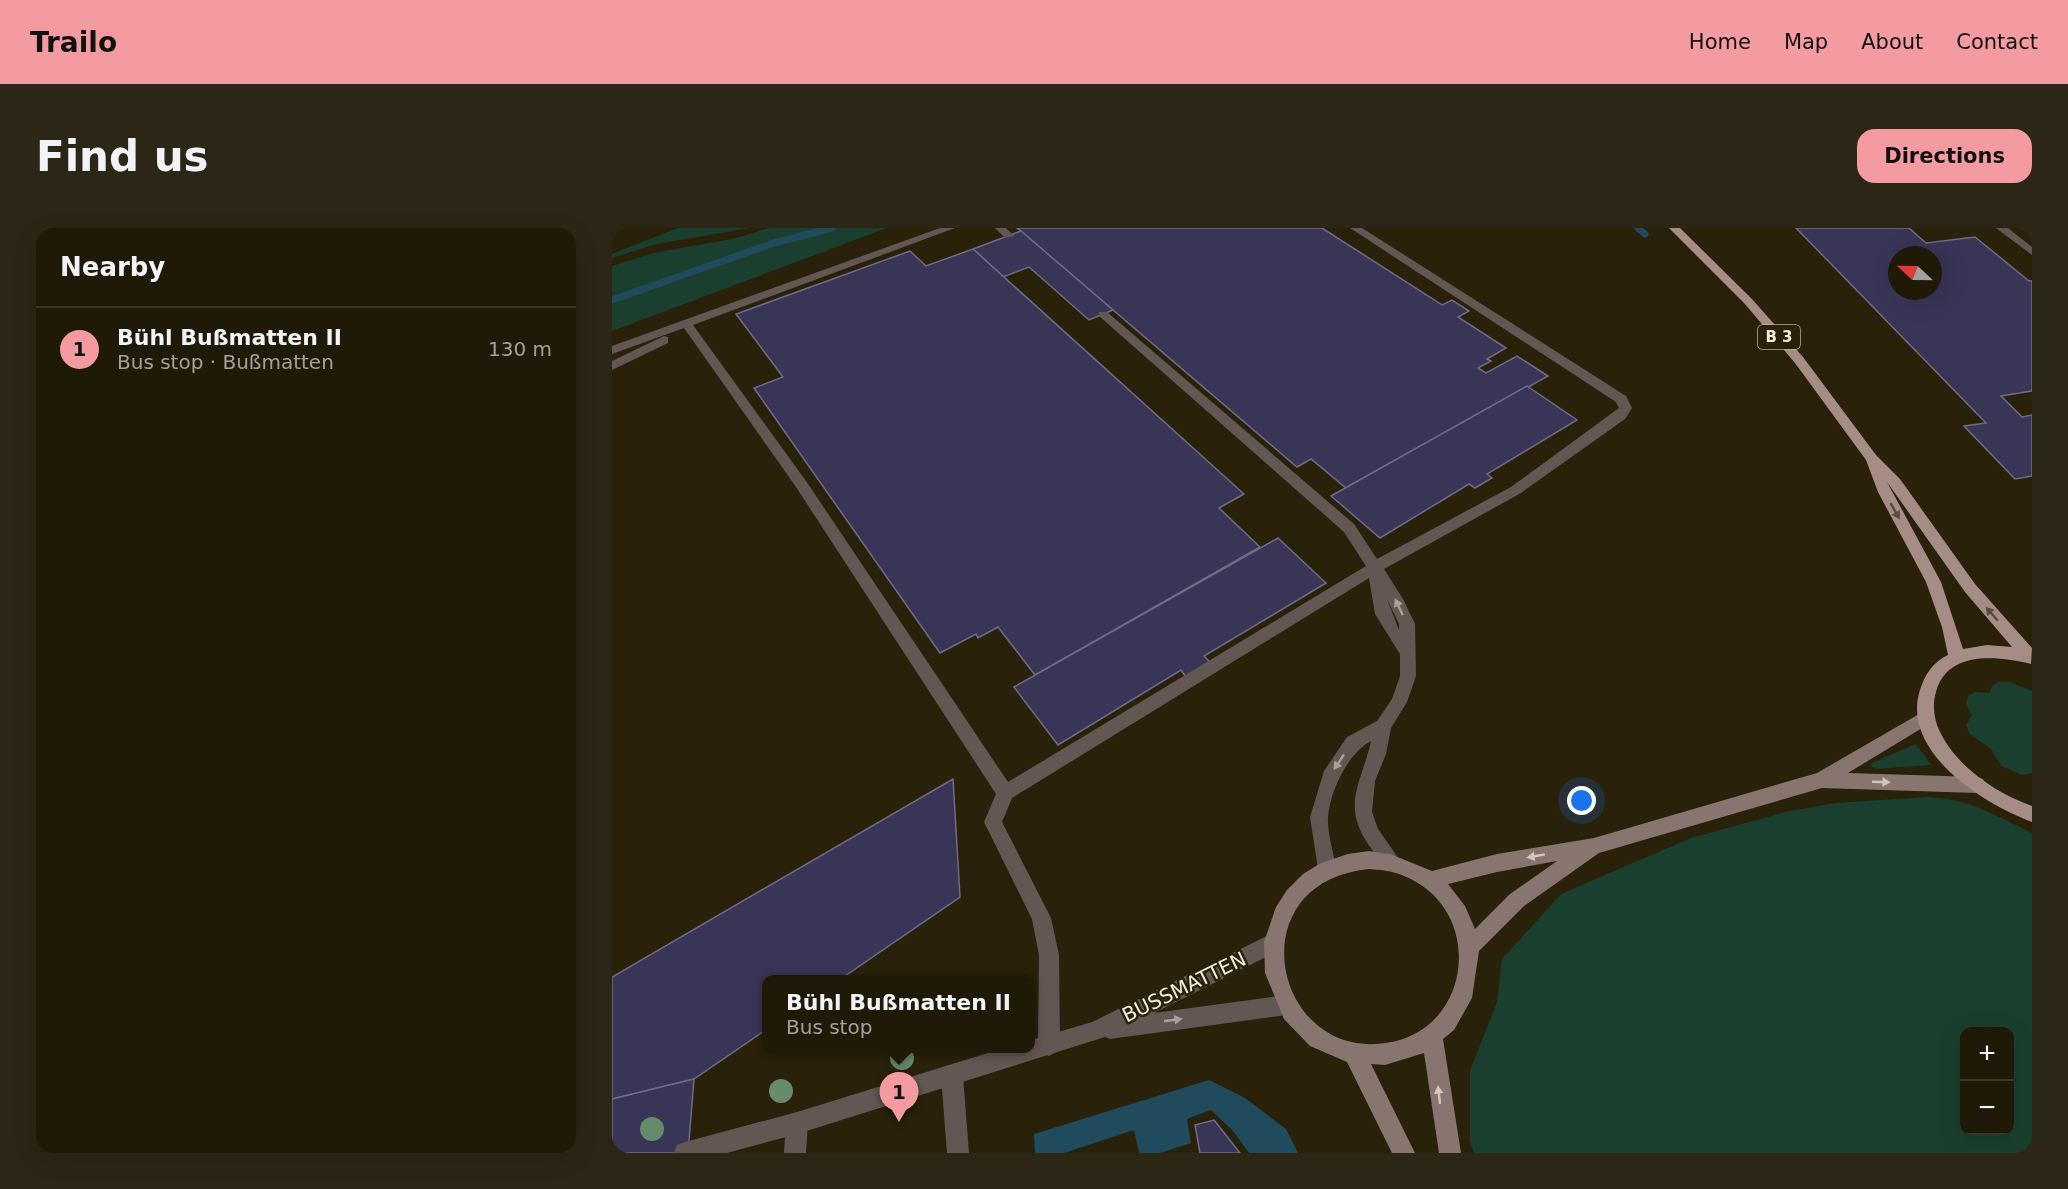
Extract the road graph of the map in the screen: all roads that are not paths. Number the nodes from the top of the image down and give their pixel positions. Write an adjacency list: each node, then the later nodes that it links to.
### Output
1 (950, 228): 9 (street)
2 (1000, 228): 6 (street)
3 (1355, 228): 13 (street)
4 (1674, 228): 12 (main road, B 3)
5 (2001, 228): 7 (street)
6 (1009, 236)
7 (2032, 252)
8 (1103, 314): 13 (street)
9 (686, 323): 10 (street); 11 (street); 20 (street)
10 (612, 350)
11 (612, 366)
12 (1871, 458): 14 (main road, B 3, one-way to 14); 15 (main road, B 3, one-way to 12)
13 (1376, 567): 17 (street); 20 (street)
14 (1956, 657): 15 (main road, B 3); 16 (main road, B 3)
15 (2031, 658)
16 (1926, 717): 18 (main road); 19 (main road, B 3)
17 (1383, 726): 23 (street); 24 (street, one-way to 24)
18 (1822, 780): 19 (main road, one-way to 19); 22 (main road)
19 (1977, 785): 21 (main road, B 3)
20 (1005, 793): 31 (street)
21 (2032, 814)
22 (1594, 846): 25 (main road, one-way to 25); 27 (main road)
23 (1392, 862): 24 (main road); 25 (main road)
24 (1327, 869): 26 (main road)
25 (1431, 880): 27 (main road)
26 (1273, 943): 28 (main road); 29 (street, BUSSMATTEN)
27 (1470, 947): 30 (main road)
28 (1287, 1005): 29 (street, BUSSMATTEN, one-way to 28); 34 (main road)
29 (1095, 1031): 31 (street, BUSSMATTEN)
30 (1432, 1037): 34 (main road); 41 (main road, one-way to 30)
31 (1048, 1045): 32 (street, BUSSMATTEN)
32 (1035, 1049)
33 (1023, 1053): 35 (street, BUSSMATTEN)
34 (1354, 1053): 40 (main road)
35 (952, 1076): 36 (street, BUSSMATTEN); 39 (street)
36 (796, 1123): 37 (street, BUSSMATTEN); 38 (street)
37 (685, 1153)
38 (795, 1153)
39 (958, 1153)
40 (1404, 1153)
41 (1450, 1153)

